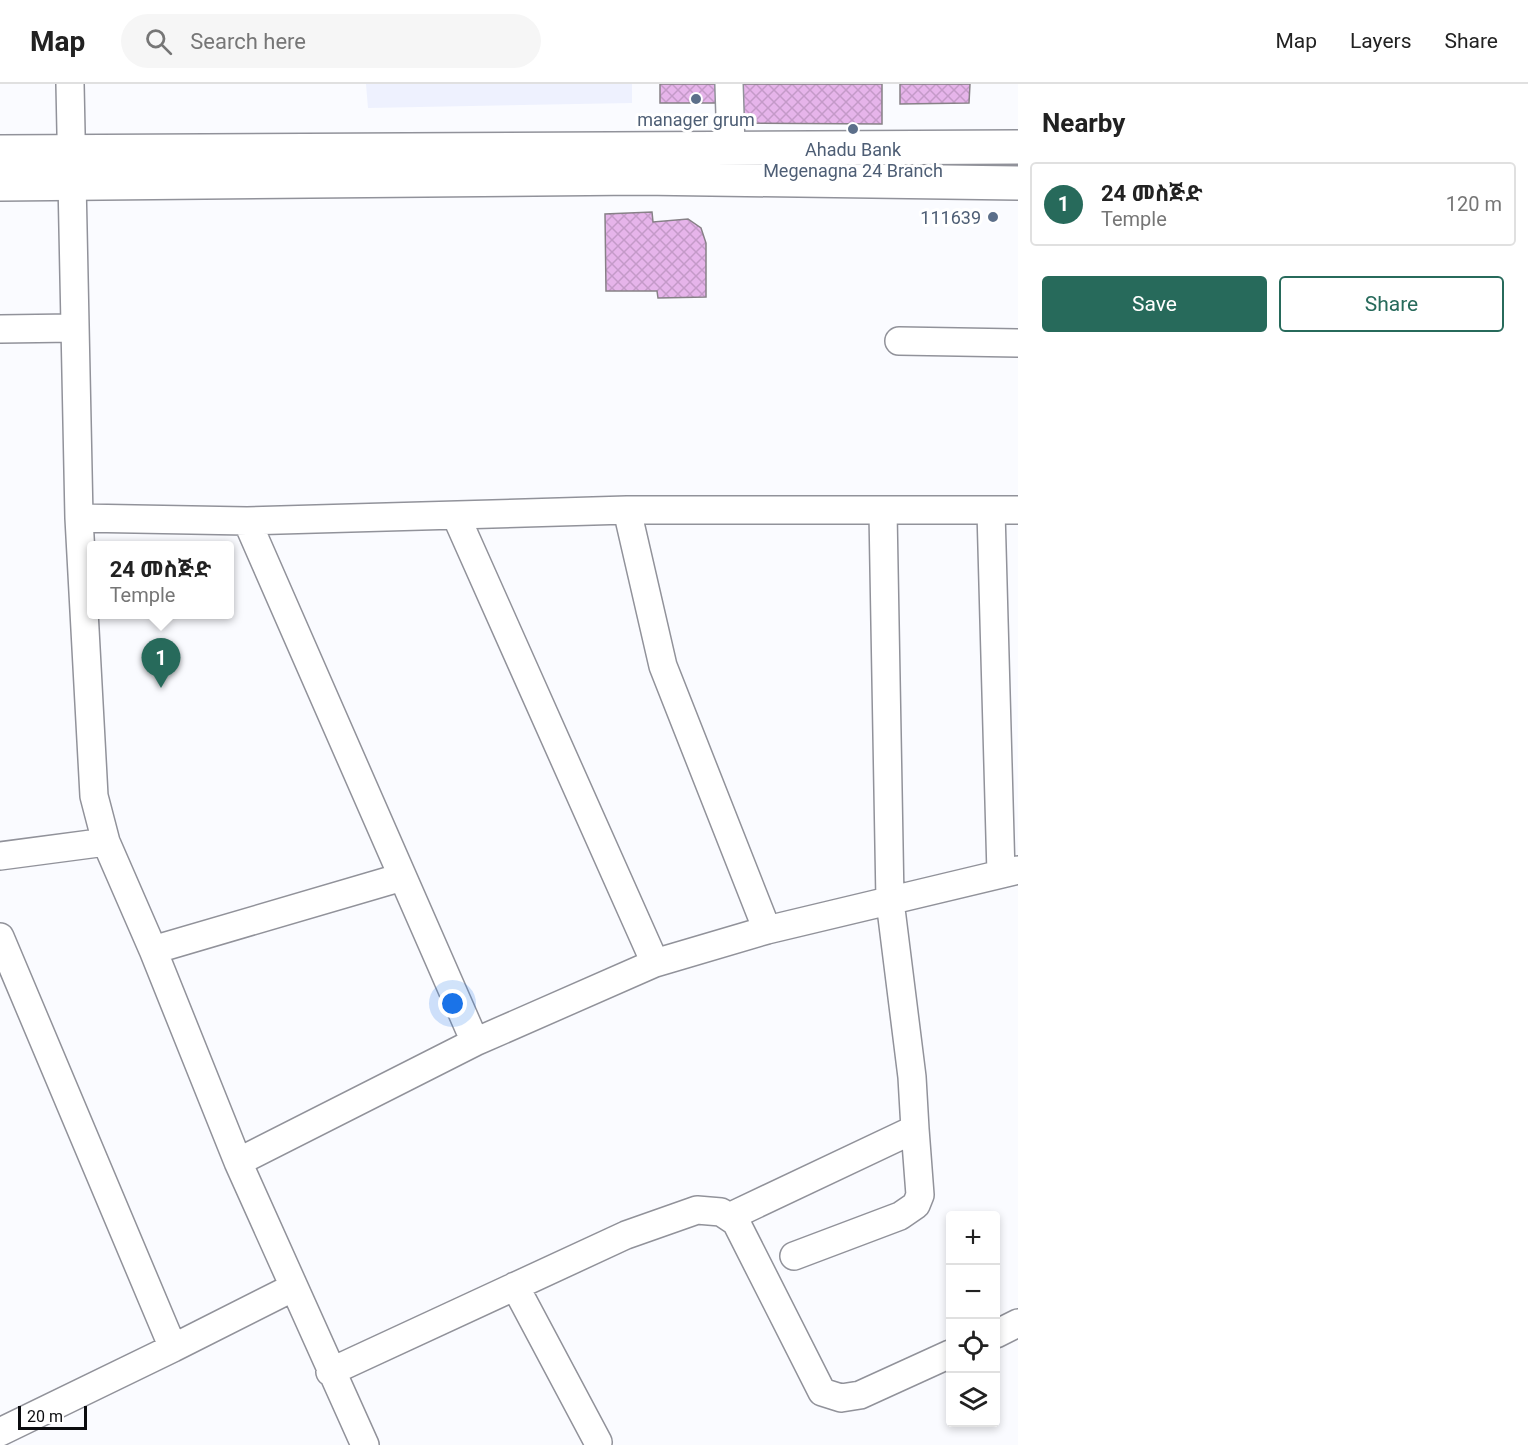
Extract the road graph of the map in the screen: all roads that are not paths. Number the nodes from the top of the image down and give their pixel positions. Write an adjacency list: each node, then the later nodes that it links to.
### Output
1 (70, 84): 6 (street)
2 (729, 84): 3 (street)
3 (731, 147): 4 (main road); 6 (main road)
4 (1018, 147)
5 (0, 152): 6 (main road)
6 (72, 152): 9 (street)
7 (1018, 183): 9 (main road)
8 (0, 184): 9 (main road)
9 (70, 184): 10 (street)
10 (74, 328): 11 (street); 19 (street)
11 (0, 329)
12 (899, 341): 13 (street)
13 (1018, 343)
14 (627, 510): 17 (street); 18 (street); 26 (street)
15 (1018, 510): 16 (street)
16 (991, 511): 17 (street); 23 (street)
17 (883, 512): 25 (street)
18 (456, 516): 20 (street); 29 (street)
19 (79, 518): 20 (street); 21 (street)
20 (247, 521): 24 (street)
21 (106, 842): 22 (street); 28 (street)
22 (0, 856)
23 (1009, 872): 25 (street)
24 (402, 877): 28 (street); 30 (street)
25 (890, 901): 26 (street); 31 (street)
26 (767, 930): 29 (street)
27 (0, 937): 39 (street)
28 (153, 950): 32 (street)
29 (655, 963): 30 (street)
30 (475, 1042): 32 (street)
31 (915, 1129): 33 (street); 34 (street)
32 (238, 1162): 36 (street)
33 (729, 1217): 35 (street); 40 (street)
34 (794, 1256)
35 (515, 1286): 41 (street); 43 (street)
36 (294, 1287): 39 (street); 41 (street)
37 (1018, 1323): 38 (street)
38 (1000, 1332)
39 (173, 1348): 42 (street)
40 (946, 1356)
41 (330, 1372): 44 (street)
42 (0, 1432)
43 (598, 1442)
44 (365, 1445)

